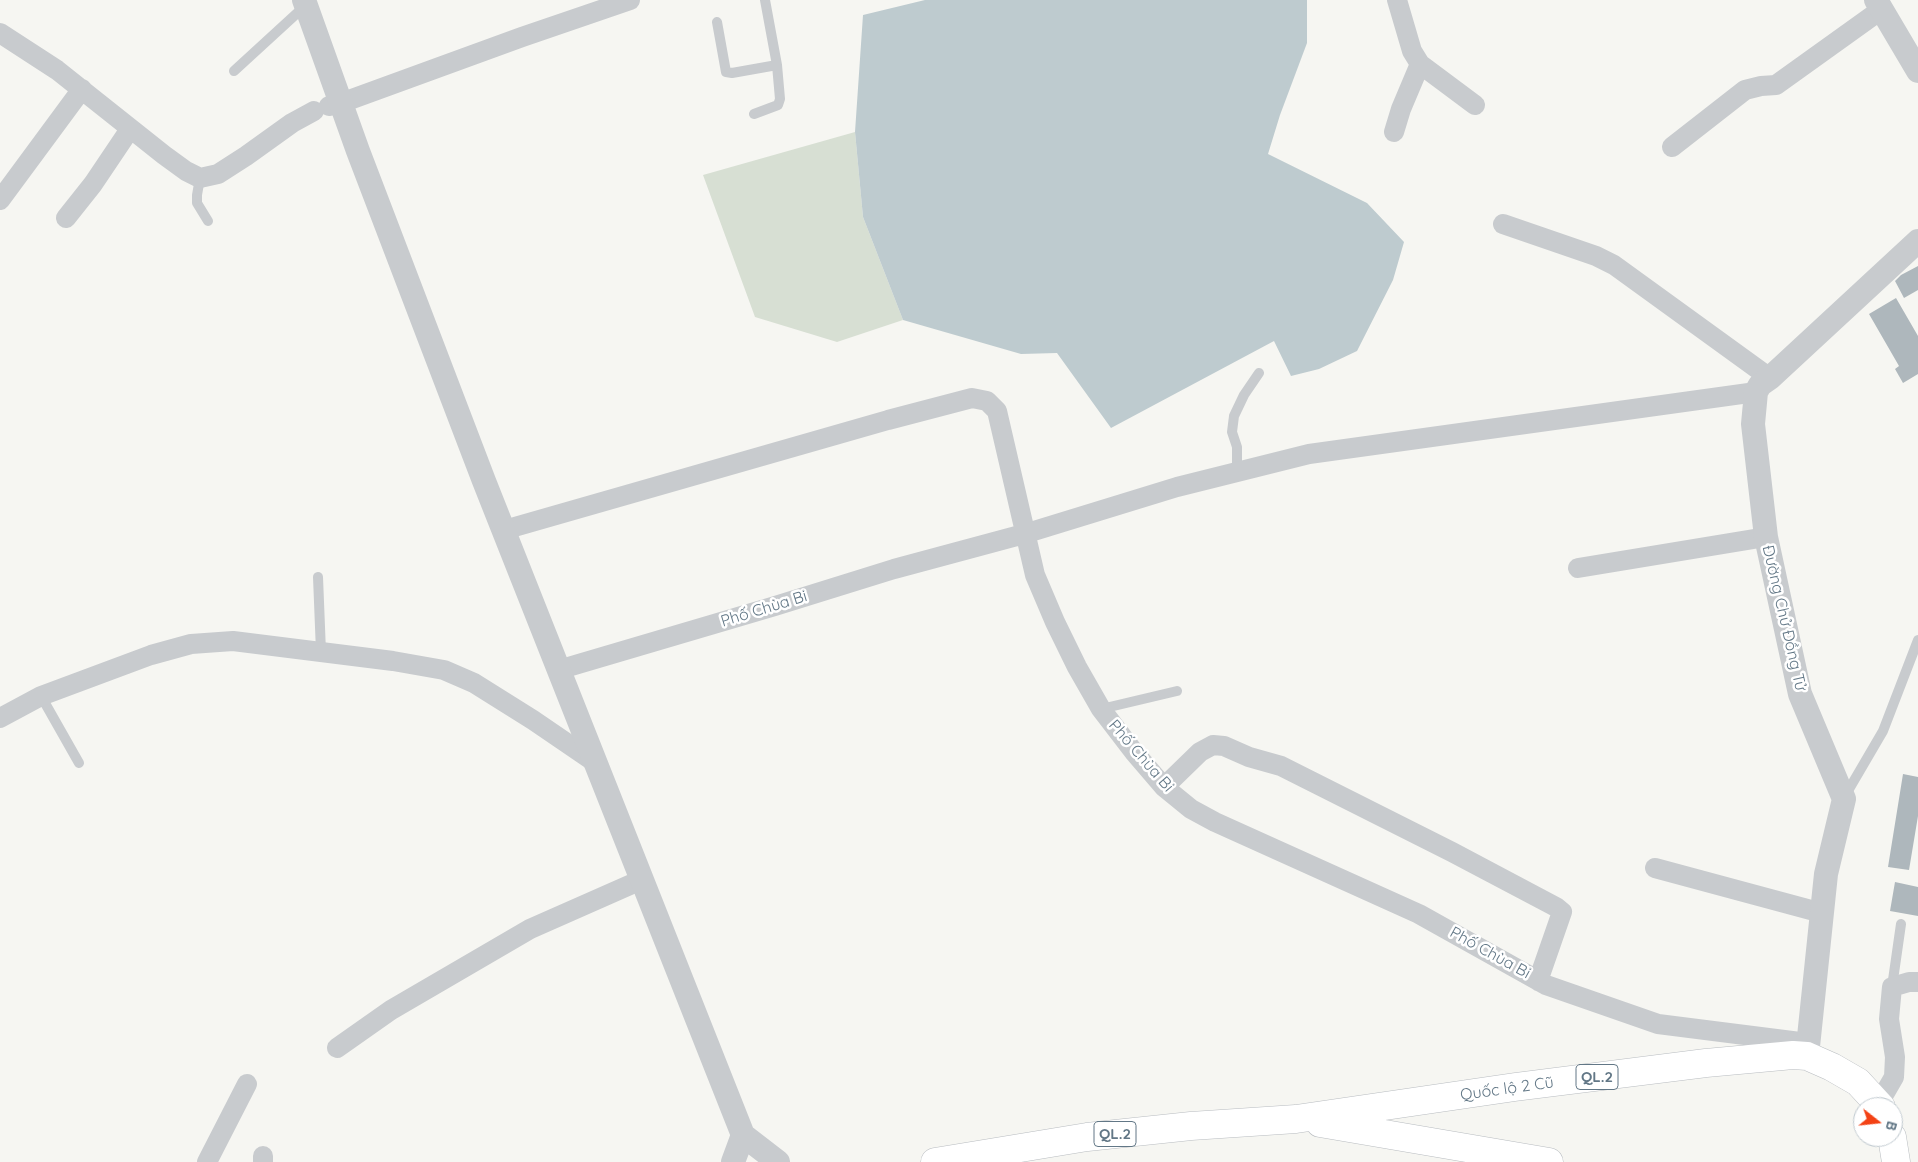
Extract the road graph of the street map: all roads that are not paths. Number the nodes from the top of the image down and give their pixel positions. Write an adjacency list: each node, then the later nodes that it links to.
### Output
1 (765, 0): 9 (lane)
2 (1397, 0): 8 (street)
3 (624, 1): 14 (street)
4 (305, 2): 10 (lane); 14 (street)
5 (1879, 5): 11 (street); 18 (street)
6 (717, 22): 9 (lane)
7 (0, 33): 12 (street)
8 (1420, 64): 13 (street); 17 (street)
9 (777, 65): 15 (lane)
10 (234, 71)
11 (1918, 71)
12 (82, 89): 16 (street); 20 (street)
13 (1474, 106)
14 (328, 107): 19 (street); 28 (street)
15 (754, 114)
16 (130, 129): 19 (street); 21 (street)
17 (1394, 132)
18 (1672, 148)
19 (200, 178): 22 (lane)
20 (0, 200)
21 (66, 218)
22 (208, 221)
23 (1503, 224): 26 (street)
24 (1918, 242): 26 (street)
25 (1259, 373): 27 (lane)
26 (1763, 385): 27 (street); 30 (street, Đường Chử Đồng Tử)
27 (1237, 472): 29 (street)
28 (504, 530): 29 (street); 35 (street)
29 (1024, 534): 35 (street, Phố Chùa Bi); 38 (street, Phố Chùa Bi)
30 (1766, 537): 31 (street); 43 (street, Đường Chử Đồng Tử)
31 (1578, 568)
32 (318, 577): 34 (lane)
33 (1918, 640): 43 (lane)
34 (321, 652): 37 (street); 41 (street)
35 (558, 670): 41 (street)
36 (1177, 691): 38 (lane)
37 (41, 696): 39 (street); 40 (lane)
38 (1101, 709): 42 (street, Phố Chùa Bi)
39 (0, 718)
40 (79, 763)
41 (596, 763): 45 (street)
42 (1164, 787): 48 (street, Phố Chùa Bi); 48 (street)
43 (1844, 799): 46 (street)
44 (1655, 868): 46 (street)
45 (641, 880): 51 (street); 57 (street)
46 (1822, 913): 52 (street)
47 (1902, 924): 50 (lane)
48 (1538, 981): 52 (street, Phố Chùa Bi)
49 (1918, 982): 50 (street)
50 (1892, 987): 55 (street)
51 (338, 1048)
52 (1807, 1049): 54 (main road, Quốc lộ 2 Cũ / QL.2); 56 (main road, Quốc lộ 2 Cũ / QL.2)
53 (247, 1084): 59 (street)
54 (1872, 1097)
55 (1884, 1097)
56 (1296, 1119): 62 (main road, Quốc lộ 2 Cũ / QL.2); 63 (main road, Quốc lộ 2 Cũ / QL.2)
57 (743, 1135): 60 (street); 61 (street)
58 (1894, 1147): 64 (main road)
59 (207, 1162)
60 (733, 1162)
61 (778, 1162)
62 (935, 1162)
63 (1549, 1162)
64 (1896, 1162)

